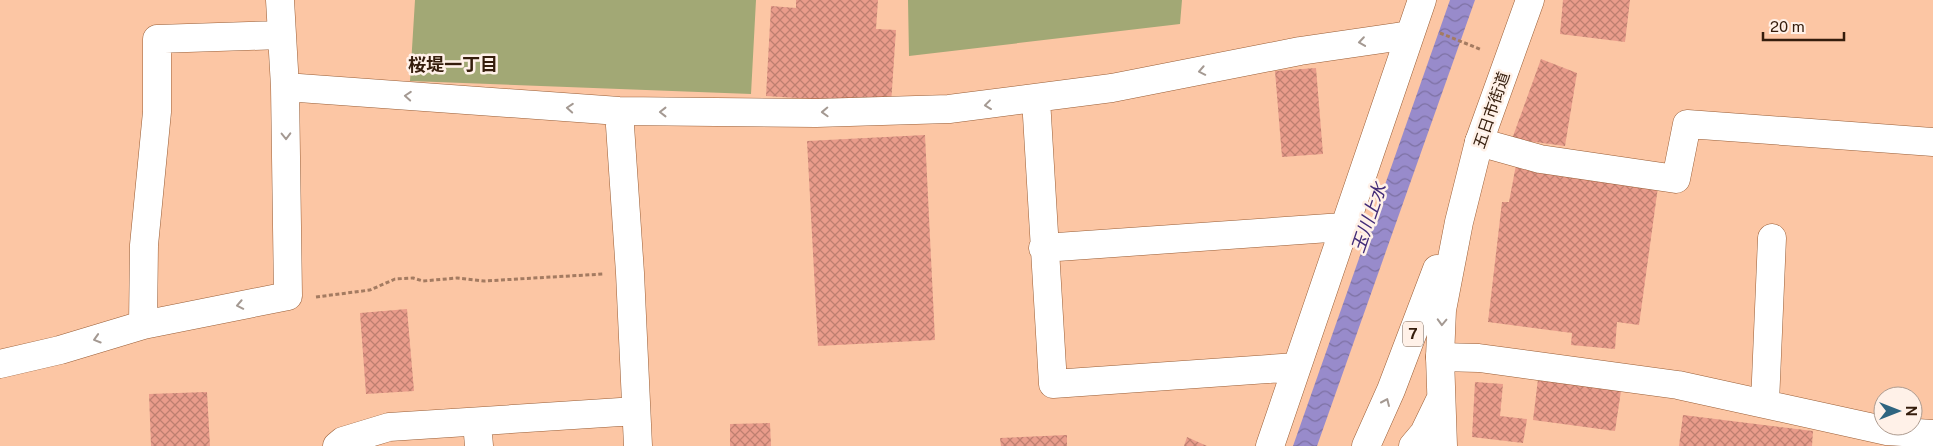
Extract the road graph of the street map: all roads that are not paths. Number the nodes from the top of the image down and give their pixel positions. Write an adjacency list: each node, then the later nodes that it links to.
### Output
1 (280, 0): 4 (street)
2 (1422, 0): 5 (street)
3 (1530, 0): 9 (street, 五日市街道 / 7)
4 (282, 35): 6 (street); 15 (street)
5 (1410, 35): 7 (street, one-way to 7); 12 (street)
6 (285, 88): 8 (street, one-way to 6); 15 (street, one-way to 15)
7 (1036, 99): 8 (street, one-way to 8); 14 (street)
8 (619, 111): 21 (street)
9 (1479, 142): 10 (street); 11 (street, 五日市街道 / 7)
10 (1933, 142)
11 (1459, 222): 16 (street, 五日市街道 / 7, one-way to 16); 27 (street, 五日市街道 / 7, one-way to 11)
12 (1343, 227): 14 (street); 18 (street)
13 (1772, 238): 20 (street)
14 (1043, 248): 18 (street)
15 (143, 325): 17 (street, one-way to 17)
16 (1440, 357): 19 (street, 五日市街道 / 7); 20 (street)
17 (0, 364)
18 (1297, 367): 26 (street)
19 (1442, 397): 28 (street); 29 (street, 五日市街道 / 7)
20 (1765, 403): 23 (street)
21 (636, 411): 22 (street); 25 (street)
22 (478, 434): 24 (street)
23 (1933, 434)
24 (337, 446)
25 (638, 446)
26 (1270, 446)
27 (1366, 446)
28 (1414, 446)
29 (1443, 446)

